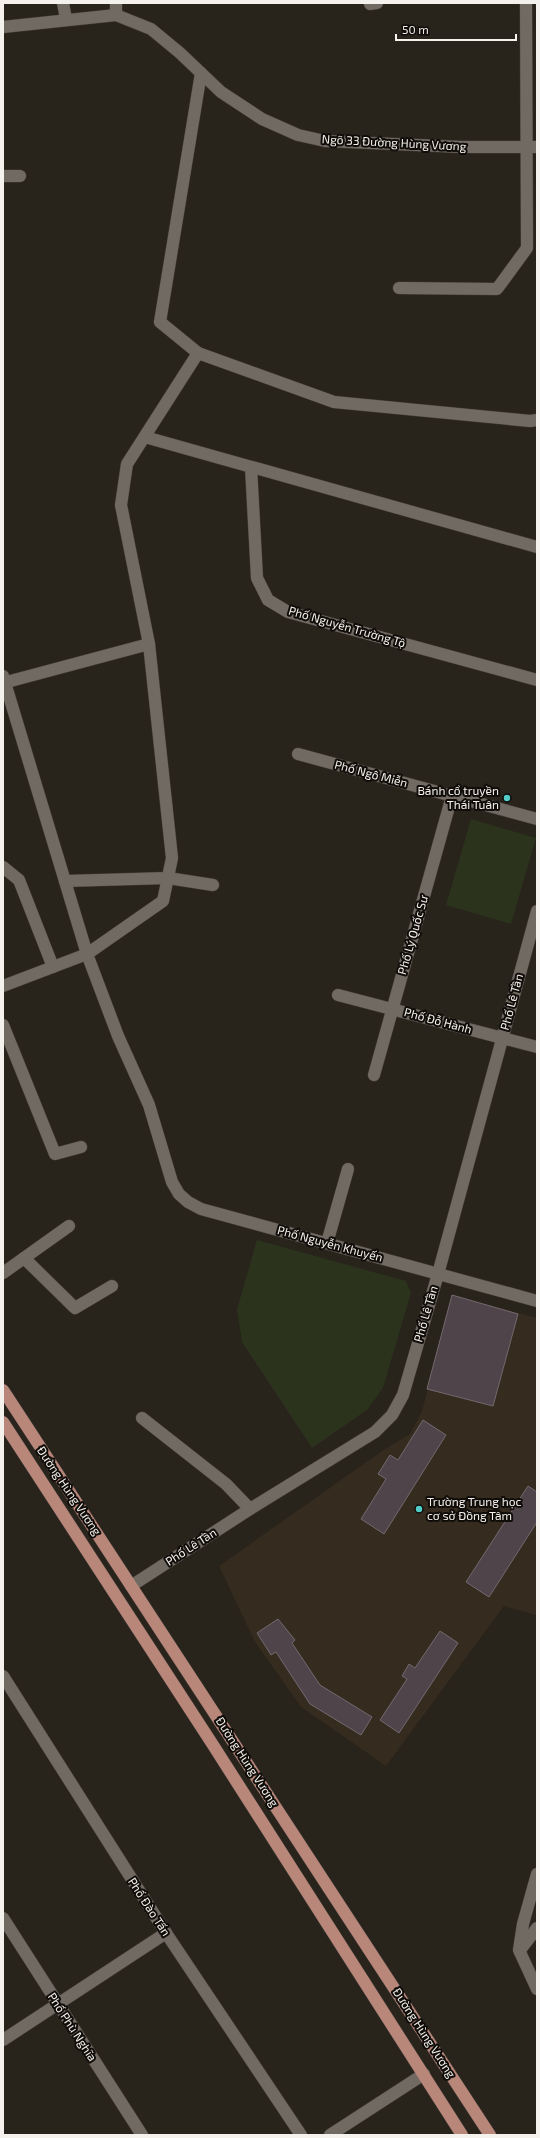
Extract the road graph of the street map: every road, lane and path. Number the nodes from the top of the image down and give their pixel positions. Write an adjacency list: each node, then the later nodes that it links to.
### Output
1 (63, 3): 4 (street)
2 (522, 4): 7 (street)
3 (116, 9): 4 (street, Ngõ 33 Đường Hùng Vương); 6 (street, Ngõ 33 Đường Hùng Vương)
4 (66, 19): 5 (street, Ngõ 33 Đường Hùng Vương)
5 (3, 27)
6 (201, 72): 7 (street, Ngõ 33 Đường Hùng Vương); 11 (street)
7 (532, 147): 10 (street)
8 (3, 176): 9 (street)
9 (20, 176)
10 (399, 288)
11 (198, 353): 12 (street); 13 (street)
12 (537, 420)
13 (145, 437): 14 (street); 16 (street)
14 (251, 467): 15 (street); 17 (street, Phố Nguyễn Trường Tộ)
15 (537, 547)
16 (148, 644): 18 (street); 23 (street)
17 (537, 680)
18 (4, 681): 24 (street, Phố Nguyễn Khuyến)
19 (298, 754): 20 (street, Phố Ngô Miễn)
20 (452, 796): 21 (street, Phố Ngô Miễn); 31 (street, Phố Lý Quốc Sư)
21 (537, 819)
22 (3, 867): 28 (street)
23 (168, 878): 24 (street); 25 (street); 27 (street)
24 (65, 881): 27 (street, Phố Nguyễn Khuyến)
25 (213, 885)
26 (537, 910): 33 (street, Phố Lê Tần)
27 (87, 954): 28 (street); 39 (street, Phố Nguyễn Khuyến)
28 (53, 967): 29 (street)
29 (3, 986)
30 (338, 995): 31 (street, Phố Đỗ Hành)
31 (393, 1009): 33 (street, Phố Đỗ Hành); 35 (street, Phố Lý Quốc Sư)
32 (3, 1025): 36 (street)
33 (502, 1038): 34 (street, Phố Đỗ Hành); 42 (street, Phố Lê Tần)
34 (537, 1047)
35 (374, 1074)
36 (81, 1147)
37 (348, 1169): 39 (street)
38 (69, 1226): 40 (street)
39 (327, 1243): 42 (street, Phố Nguyễn Khuyến)
40 (24, 1258): 41 (street); 43 (street)
41 (3, 1273)
42 (438, 1274): 44 (street, Phố Nguyễn Khuyến); 48 (street, Phố Lê Tần)
43 (112, 1286)
44 (537, 1301)
45 (3, 1390): 49 (main road, Đường Hùng Vương)
46 (142, 1418): 48 (street)
47 (3, 1422): 59 (main road, Đường Hùng Vương)
48 (250, 1509): 49 (street, Phố Lê Tần)
49 (131, 1586): 64 (main road, Đường Hùng Vương)
50 (3, 1676): 54 (street, Phố Đào Tấn)
51 (537, 1874): 55 (street)
52 (3, 1918): 57 (street, Phố Phù Nghĩa)
53 (537, 1928): 55 (street)
54 (166, 1933): 57 (street); 61 (street, Phố Đào Tấn)
55 (519, 1950): 56 (street)
56 (537, 1989)
57 (57, 2004): 58 (street); 60 (street, Phố Phù Nghĩa)
58 (3, 2040)
59 (424, 2074): 62 (street); 63 (main road, Đường Hùng Vương)
60 (142, 2135)
61 (300, 2135)
62 (330, 2135)
63 (462, 2135)
64 (490, 2135)

